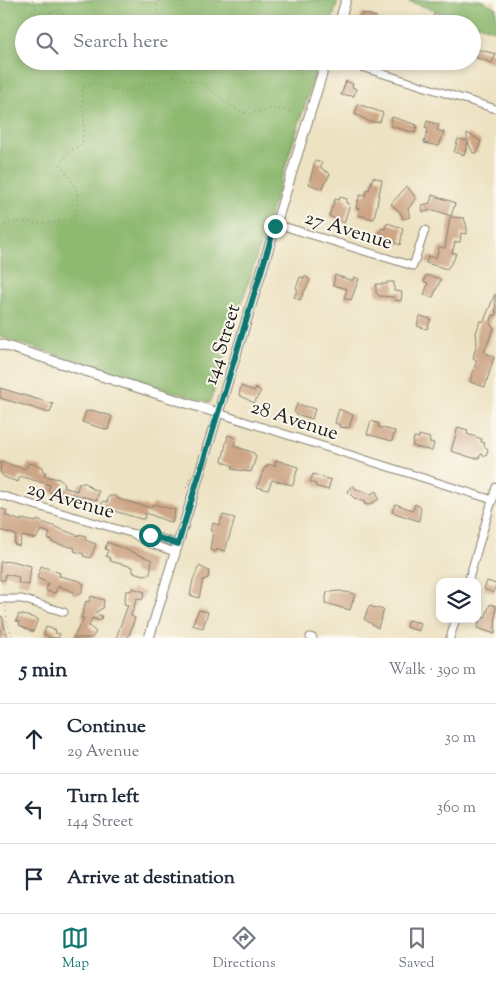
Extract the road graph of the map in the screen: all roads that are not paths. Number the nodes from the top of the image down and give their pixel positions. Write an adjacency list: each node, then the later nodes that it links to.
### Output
1 (346, 0): 2 (street)
2 (341, 15)
3 (323, 70): 6 (street, 144 Street)
4 (371, 70): 5 (street)
5 (496, 109)
6 (275, 226): 7 (street, 27 Avenue); 9 (street, 144 Street)
7 (425, 230)
8 (0, 344): 9 (street, 28 Avenue)
9 (218, 413): 12 (street, 28 Avenue); 13 (street, 144 Street)
10 (496, 487): 12 (street)
11 (0, 495): 13 (street, 29 Avenue)
12 (493, 500): 14 (street)
13 (177, 548): 18 (street, 144 Street)
14 (469, 578)
15 (0, 599): 16 (street)
16 (64, 612)
17 (455, 623): 19 (street)
18 (149, 638)
19 (450, 638)

